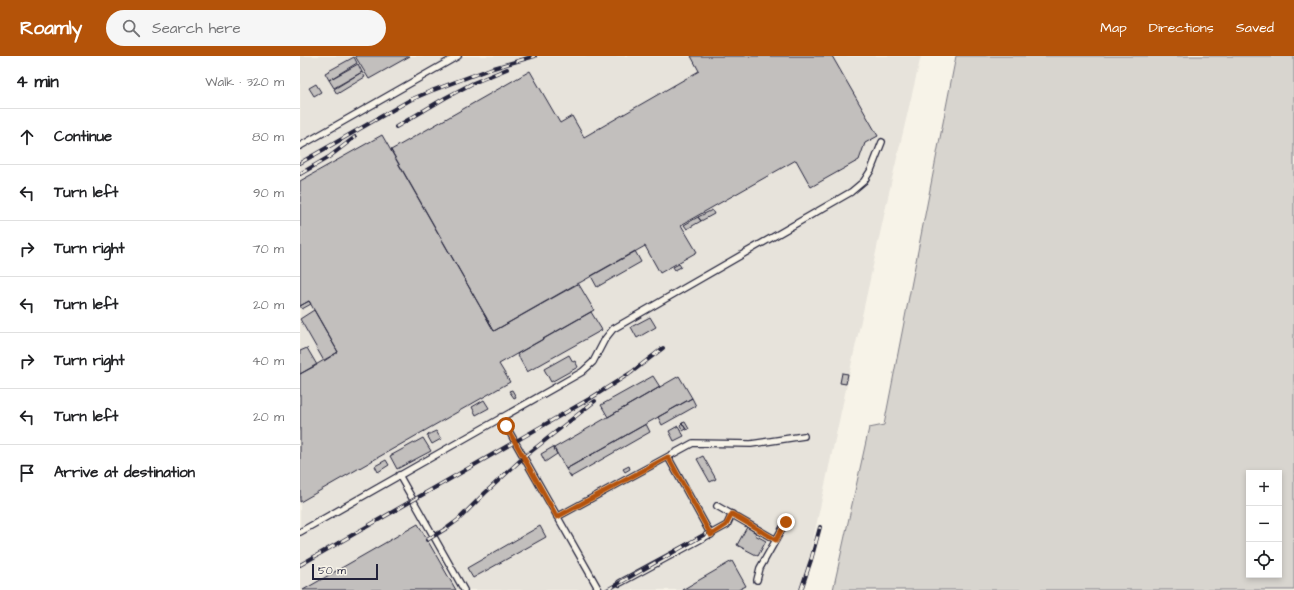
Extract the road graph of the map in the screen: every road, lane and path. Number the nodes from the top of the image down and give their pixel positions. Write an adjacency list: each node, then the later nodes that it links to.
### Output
1 (458, 56): 3 (lane)
2 (882, 142): 4 (lane)
3 (300, 146)
4 (501, 417): 7 (lane); 10 (lane)
5 (804, 436): 6 (lane)
6 (668, 457): 10 (lane); 13 (lane)
7 (399, 475): 12 (lane); 17 (lane)
8 (717, 506): 9 (lane)
9 (732, 514): 13 (lane); 14 (lane)
10 (557, 517): 18 (lane)
11 (786, 522): 14 (lane)
12 (300, 532)
13 (711, 535): 16 (lane)
14 (776, 540): 15 (lane)
15 (758, 580)
16 (620, 583)
17 (464, 590)
18 (599, 590)

